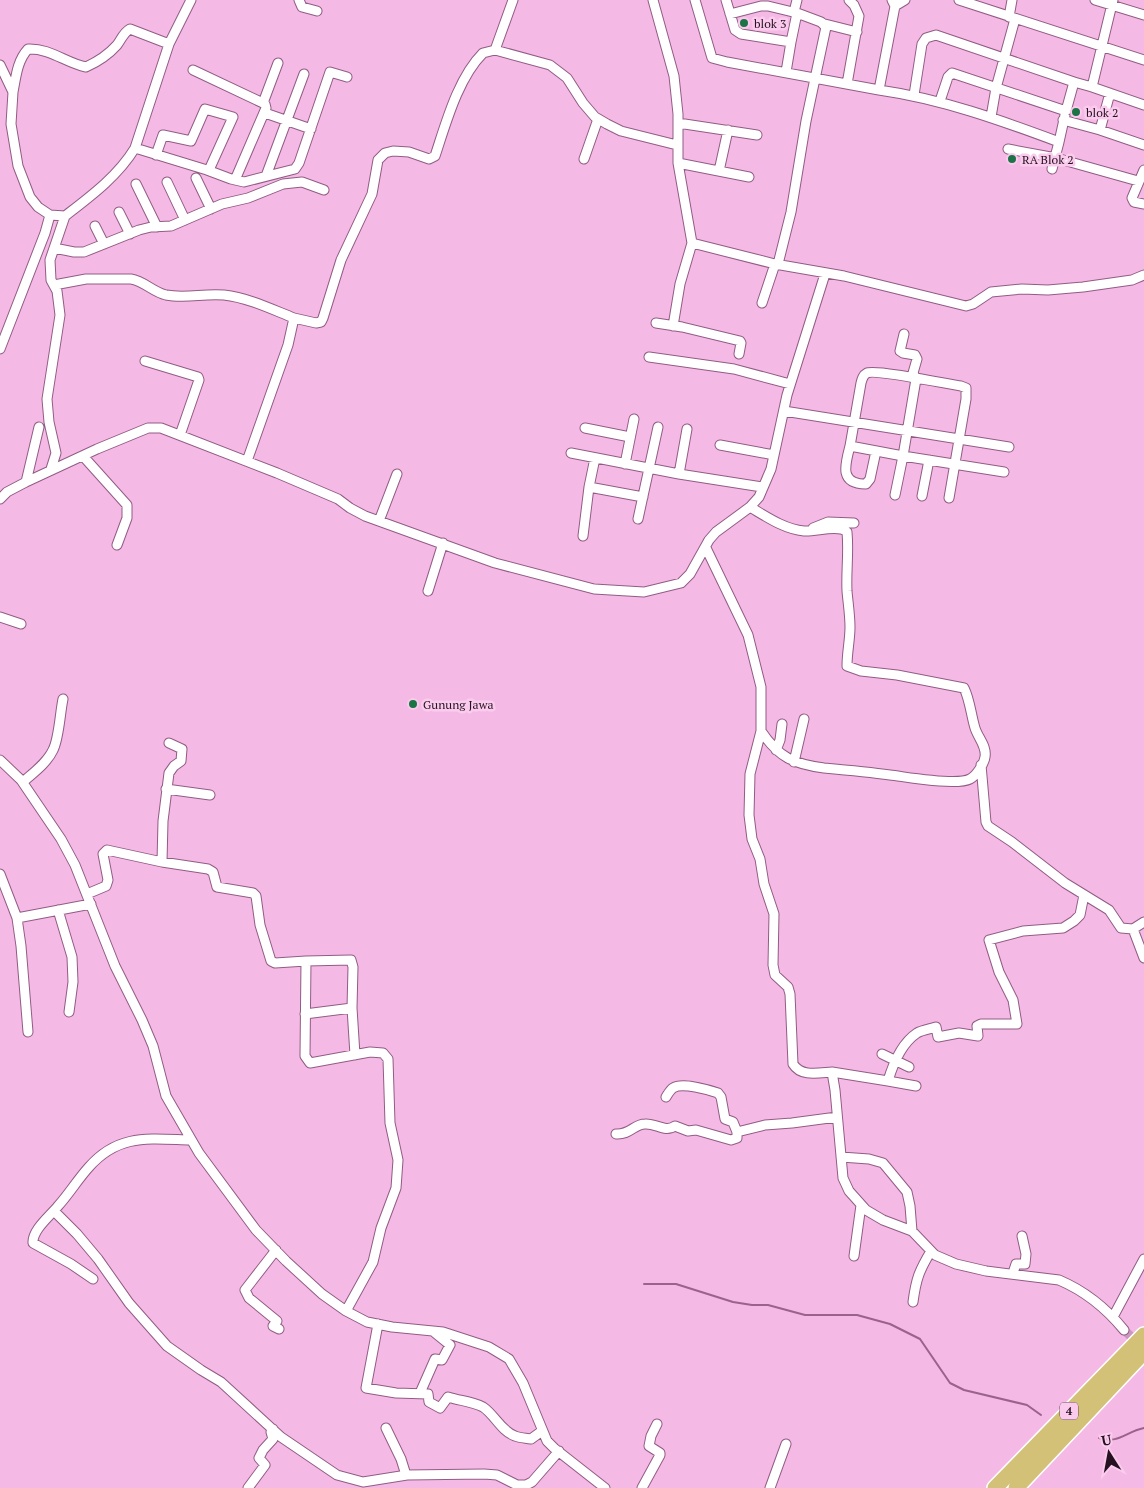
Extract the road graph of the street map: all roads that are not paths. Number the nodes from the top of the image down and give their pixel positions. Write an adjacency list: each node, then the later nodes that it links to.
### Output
1 (191, 0): 23 (street)
2 (299, 0): 15 (street)
3 (513, 0): 25 (street)
4 (653, 0): 51 (street)
5 (695, 0): 31 (street)
6 (726, 0): 17 (street)
7 (797, 0): 16 (street)
8 (849, 0): 21 (street)
9 (905, 0): 13 (street)
10 (960, 0): 19 (street)
11 (1012, 0): 19 (street)
12 (1095, 0): 14 (street)
13 (894, 3): 39 (street)
14 (1113, 3): 18 (street); 24 (street)
15 (317, 11)
16 (796, 13): 17 (street); 20 (street); 22 (street)
17 (730, 14): 22 (street)
18 (1144, 15)
19 (1012, 18): 24 (street); 26 (street)
20 (825, 24): 21 (street); 34 (street)
21 (858, 32): 36 (street)
22 (790, 42): 31 (street)
23 (169, 44): 40 (street); 59 (street)
24 (1102, 46): 27 (street); 37 (street)
25 (495, 50): 49 (street); 94 (street)
26 (1004, 60): 35 (street); 38 (street); 42 (street)
27 (1144, 60)
28 (278, 63): 44 (street)
29 (0, 65): 40 (street)
30 (193, 70): 44 (street)
31 (786, 72): 34 (street)
32 (304, 74): 50 (street)
33 (347, 77): 52 (street)
34 (816, 78): 36 (street); 89 (street)
35 (1074, 82): 37 (street); 47 (street)
36 (846, 84): 39 (street)
37 (1092, 87): 41 (street)
38 (996, 88): 43 (street); 47 (street); 48 (street)
39 (879, 90): 42 (street)
40 (13, 92): 80 (street)
41 (1110, 93): 45 (street); 54 (street)
42 (914, 95): 43 (street)
43 (940, 102): 48 (street)
44 (263, 103): 46 (street)
45 (1144, 105)
46 (265, 113): 50 (street); 72 (street)
47 (1064, 116): 54 (street); 56 (street)
48 (991, 117): 56 (street)
49 (598, 119): 57 (street); 63 (street)
50 (286, 121): 52 (street); 69 (street)
51 (678, 123): 53 (street); 57 (street)
52 (311, 129): 69 (street)
53 (728, 130): 55 (street); 68 (street)
54 (1100, 130): 58 (street)
55 (757, 135)
56 (1059, 142): 62 (street)
57 (678, 145): 64 (street)
58 (1144, 145)
59 (135, 148): 61 (street); 81 (street)
60 (1008, 149): 62 (street)
61 (156, 155): 65 (street); 65 (street)
62 (1056, 158): 66 (street); 73 (street)
63 (584, 159)
64 (678, 163): 68 (street); 86 (street)
65 (209, 170): 72 (street)
66 (1052, 170)
67 (1144, 170): 73 (street)
68 (719, 171): 70 (street)
69 (266, 176): 72 (street)
70 (749, 177)
71 (196, 178): 78 (street)
72 (235, 180)
73 (1138, 181): 77 (street)
74 (167, 182): 82 (street)
75 (136, 184): 84 (street)
76 (324, 190): 78 (street)
77 (1144, 204)
78 (211, 209): 82 (street)
79 (119, 212): 85 (street)
80 (50, 215): 81 (street); 98 (street)
81 (66, 216): 88 (street)
82 (185, 220): 84 (street)
83 (95, 226): 87 (street)
84 (157, 227): 85 (street)
85 (130, 234): 87 (street)
86 (692, 243): 89 (street); 96 (street)
87 (104, 244): 88 (street)
88 (54, 248): 92 (street)
89 (776, 264): 90 (street); 93 (street)
90 (825, 274): 91 (street); 103 (street)
91 (1144, 275)
92 (54, 284): 94 (street); 129 (street)
93 (762, 304)
94 (294, 318): 125 (street)
95 (656, 323): 96 (street)
96 (673, 326): 99 (street)
97 (904, 334): 102 (street)
98 (0, 349)
99 (739, 354)
100 (649, 357): 103 (street)
101 (145, 361): 112 (street)
102 (916, 379): 106 (street); 111 (street); 114 (street)
103 (790, 384): 104 (street)
104 (784, 411): 106 (street); 120 (street)
105 (634, 419): 113 (street)
106 (855, 422): 111 (street); 116 (street)
107 (39, 427): 133 (street)
108 (658, 427): 128 (street)
109 (585, 428): 113 (street)
110 (687, 429): 132 (street)
111 (907, 430): 114 (street); 122 (street)
112 (180, 435): 121 (street); 125 (street)
113 (630, 437): 126 (street)
114 (960, 438): 117 (street); 127 (street)
115 (720, 445): 120 (street)
116 (850, 446): 118 (street); 118 (street)
117 (1009, 447)
118 (876, 451): 122 (street)
119 (571, 454): 123 (street)
120 (774, 455): 135 (street)
121 (84, 456): 129 (street); 148 (street)
122 (903, 456): 124 (street); 136 (street)
123 (595, 458): 126 (street); 134 (street)
124 (929, 460): 127 (street); 137 (street)
125 (247, 461): 143 (street)
126 (625, 464): 128 (street)
127 (956, 464): 130 (street); 139 (street)
128 (649, 468): 132 (street); 138 (street)
129 (51, 469): 133 (street)
130 (1004, 472)
131 (397, 474): 143 (street)
132 (678, 474): 135 (street)
133 (26, 482): 140 (street)
134 (589, 487): 138 (street); 146 (street)
135 (762, 487): 141 (street)
136 (895, 495)
137 (922, 496)
138 (642, 497): 142 (street)
139 (949, 498)
140 (0, 499)
141 (750, 507): 145 (street); 149 (street)
142 (638, 519)
143 (379, 521): 147 (street)
144 (854, 523): 145 (street)
145 (806, 531): 161 (street)
146 (583, 536)
147 (443, 543): 149 (street); 150 (street)
148 (117, 545)
149 (706, 548): 156 (street)
150 (428, 591)
151 (0, 617): 152 (street)
152 (21, 624)
153 (63, 699): 162 (street)
154 (804, 719): 160 (street)
155 (782, 724): 158 (street)
156 (761, 732): 158 (street); 184 (street)
157 (169, 743): 163 (street)
158 (776, 750): 160 (street)
159 (0, 760): 162 (street)
160 (794, 762): 161 (street)
161 (981, 766): 168 (street)
162 (23, 782): 167 (street)
163 (166, 789): 164 (street); 165 (street)
164 (210, 795)
165 (162, 862): 167 (street); 175 (street)
166 (0, 874): 171 (street)
167 (87, 894): 169 (street)
168 (1084, 895): 173 (street); 182 (street)
169 (91, 904): 170 (street); 191 (street)
170 (58, 910): 171 (street); 177 (street)
171 (17, 918): 179 (street)
172 (1144, 922): 173 (street)
173 (1133, 929): 174 (street)
174 (1144, 958)
175 (306, 961): 176 (street); 178 (street)
176 (352, 1008): 178 (street); 181 (street)
177 (69, 1012)
178 (305, 1014): 181 (street)
179 (28, 1032)
180 (882, 1054): 182 (street)
181 (355, 1055): 204 (street)
182 (896, 1060): 183 (street); 185 (street)
183 (909, 1067)
184 (832, 1072): 185 (street); 188 (street)
185 (888, 1081): 186 (street)
186 (916, 1086)
187 (666, 1097): 189 (street)
188 (837, 1116): 189 (street); 192 (street)
189 (737, 1132): 190 (street)
190 (616, 1134)
191 (191, 1140): 194 (street); 197 (street)
192 (841, 1158): 193 (street); 195 (street)
193 (862, 1206): 195 (street); 199 (street)
194 (54, 1211): 202 (street); 215 (street)
195 (912, 1231): 198 (street)
196 (1022, 1236): 201 (street)
197 (276, 1250): 204 (street); 207 (street)
198 (931, 1251): 201 (street); 203 (street)
199 (854, 1256)
200 (1144, 1260): 205 (street)
201 (1013, 1274): 205 (street)
202 (93, 1279)
203 (913, 1302)
204 (346, 1311): 206 (street)
205 (1113, 1317): 208 (street)
206 (378, 1324): 209 (street); 212 (street)
207 (279, 1329)
208 (1124, 1330)
209 (434, 1332): 212 (street); 216 (street)
210 (1144, 1335): 224 (highway, 4)
211 (1144, 1352): 225 (highway, 4)
212 (420, 1393): 216 (street)
213 (657, 1424): 222 (street)
214 (386, 1428): 219 (street)
215 (272, 1429): 219 (street); 220 (street)
216 (542, 1431): 218 (street)
217 (786, 1444): 223 (street)
218 (559, 1451): 219 (street); 221 (street)
219 (406, 1475)
220 (248, 1488)
221 (605, 1488)
222 (642, 1488)
223 (770, 1488)
224 (995, 1488)
225 (1016, 1488)

